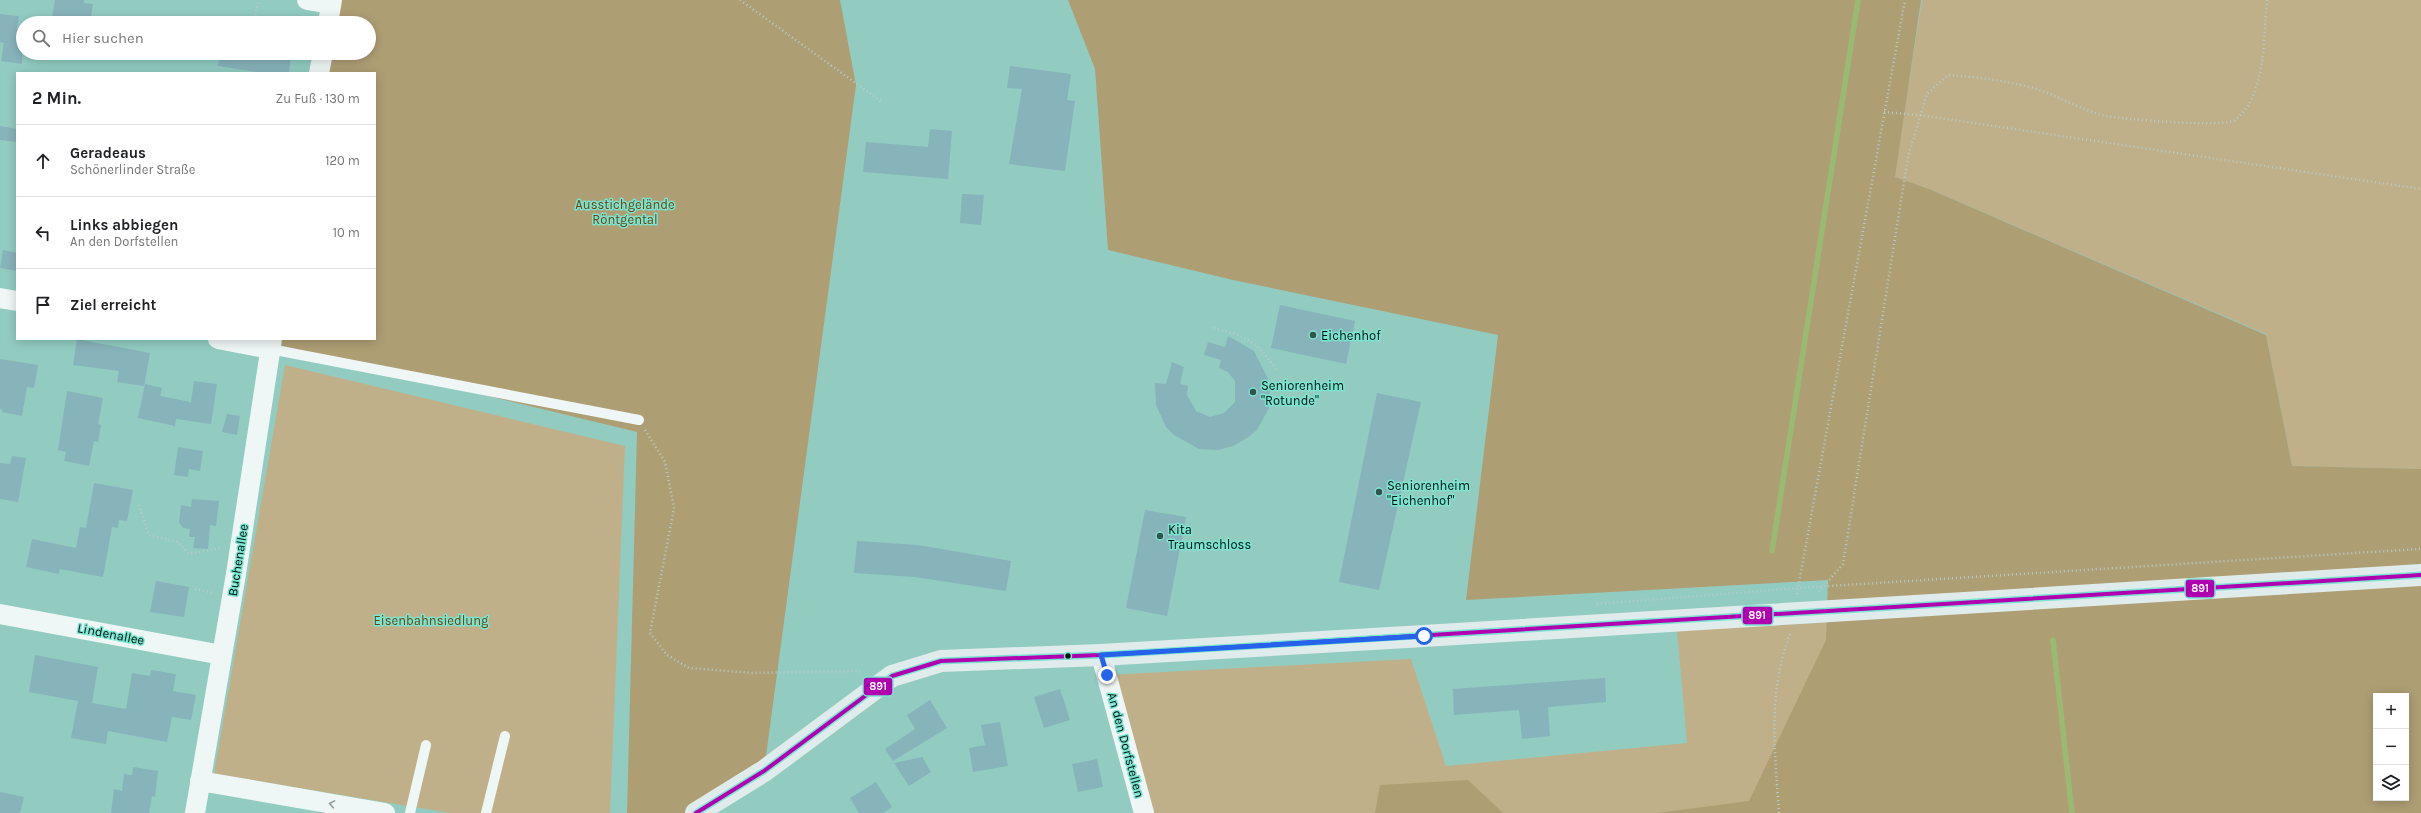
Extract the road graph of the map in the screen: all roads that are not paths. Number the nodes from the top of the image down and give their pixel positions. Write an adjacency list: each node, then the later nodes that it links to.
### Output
1 (307, 0): 2 (street)
2 (330, 9)
3 (322, 60): 4 (street)
4 (319, 72)
5 (0, 298): 6 (street)
6 (16, 301)
7 (229, 340): 8 (street)
8 (271, 344): 9 (lane); 12 (street, Buchenallee)
9 (639, 420)
10 (2421, 574): 13 (street)
11 (0, 614): 12 (street, Lindenallee)
12 (222, 655): 16 (street, Buchenallee)
13 (1101, 655): 21 (street); 22 (street, An den Dorfstellen)
14 (505, 736): 20 (lane)
15 (426, 745): 19 (lane)
16 (200, 781): 17 (street, Buchenallee); 18 (street, one-way to 16)
17 (195, 813)
18 (384, 813)
19 (410, 813)
20 (486, 813)
21 (696, 813)
22 (1144, 813)

